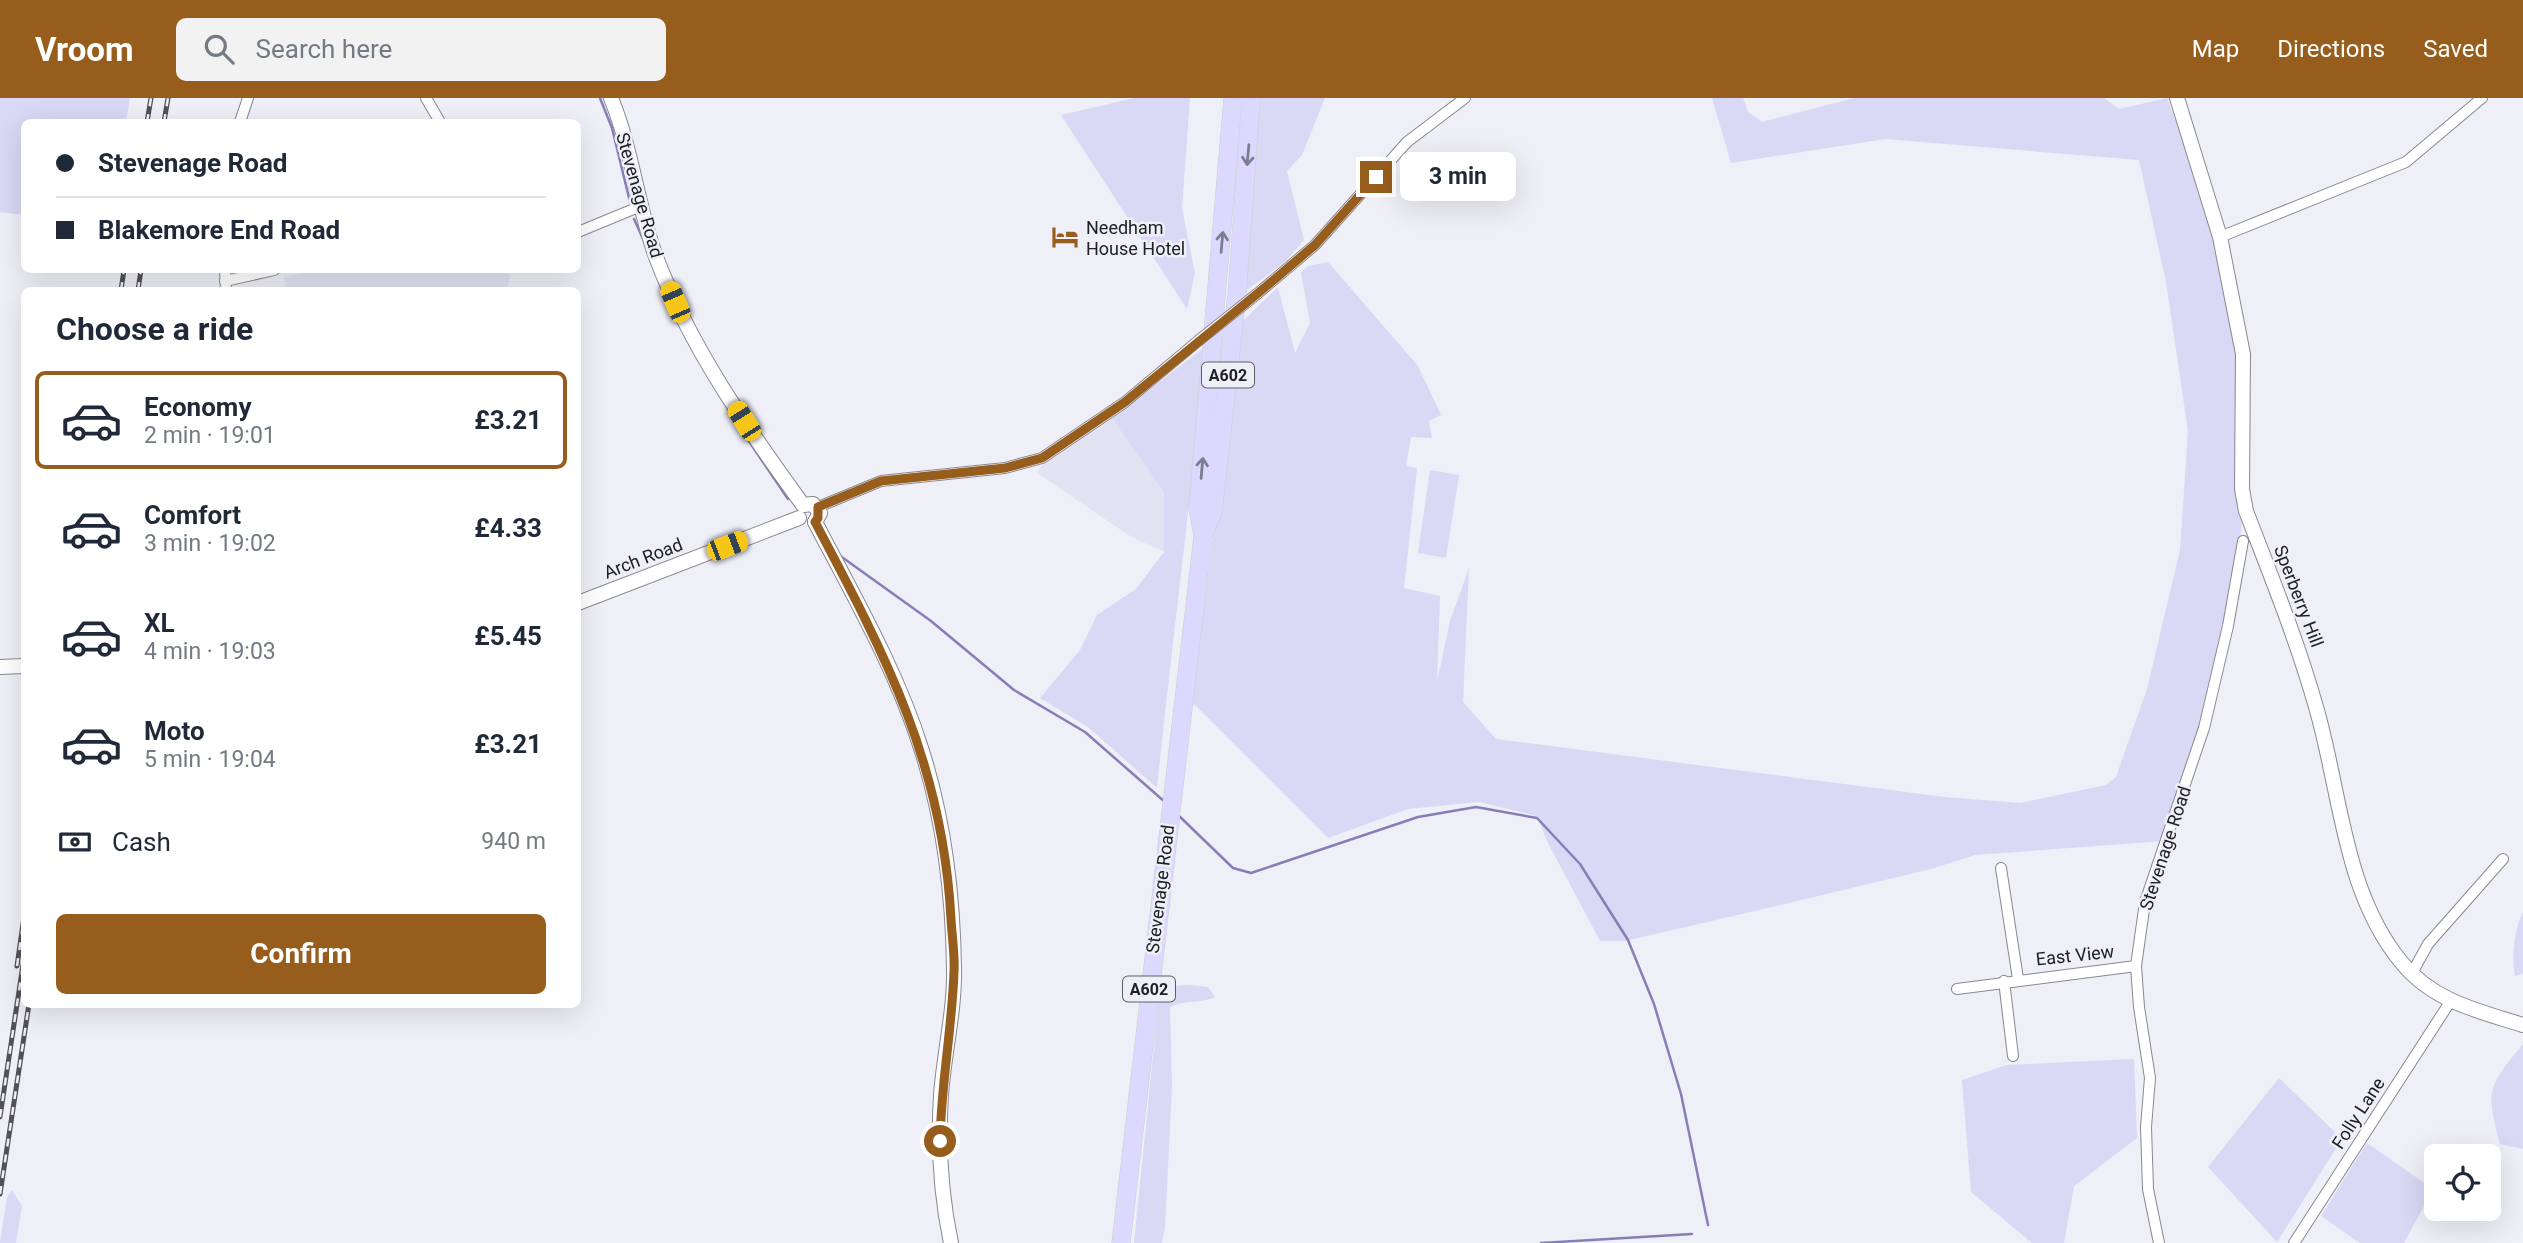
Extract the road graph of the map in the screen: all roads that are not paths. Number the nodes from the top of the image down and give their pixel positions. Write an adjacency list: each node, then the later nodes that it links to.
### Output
1 (248, 98): 9 (street)
2 (426, 98): 10 (street)
3 (611, 98): 11 (street, Stevenage Road)
4 (1233, 98): 17 (main road, A602, one-way to 4)
5 (1251, 98): 17 (main road, A602, one-way to 17)
6 (1465, 98): 16 (street, bridge)
7 (2177, 98): 13 (street, Sperberry Hill)
8 (2482, 98): 13 (street)
9 (241, 119)
10 (438, 119)
11 (641, 206): 12 (street); 16 (street, Stevenage Road)
12 (581, 232)
13 (2220, 237): 25 (street, Sperberry Hill)
14 (259, 273): 15 (street)
15 (225, 280)
16 (807, 510): 19 (street, Arch Road); 32 (street)
17 (1203, 536): 33 (main road, Stevenage Road / A602)
18 (2243, 541): 24 (street, Stevenage Road)
19 (581, 602)
20 (21, 666): 21 (street)
21 (0, 667)
22 (2503, 859): 25 (street)
23 (2001, 867): 26 (street)
24 (2136, 966): 26 (street, East View); 34 (street, Stevenage Road)
25 (2412, 973): 29 (street, Sperberry Hill)
26 (2018, 979): 27 (street, East View)
27 (2004, 981): 28 (street, East View); 31 (street)
28 (1957, 989)
29 (2451, 1002): 30 (street, Sperberry Hill); 35 (street, Folly Lane)
30 (2523, 1025)
31 (2013, 1056)
32 (951, 1243)
33 (1121, 1243)
34 (2159, 1243)
35 (2294, 1243)

